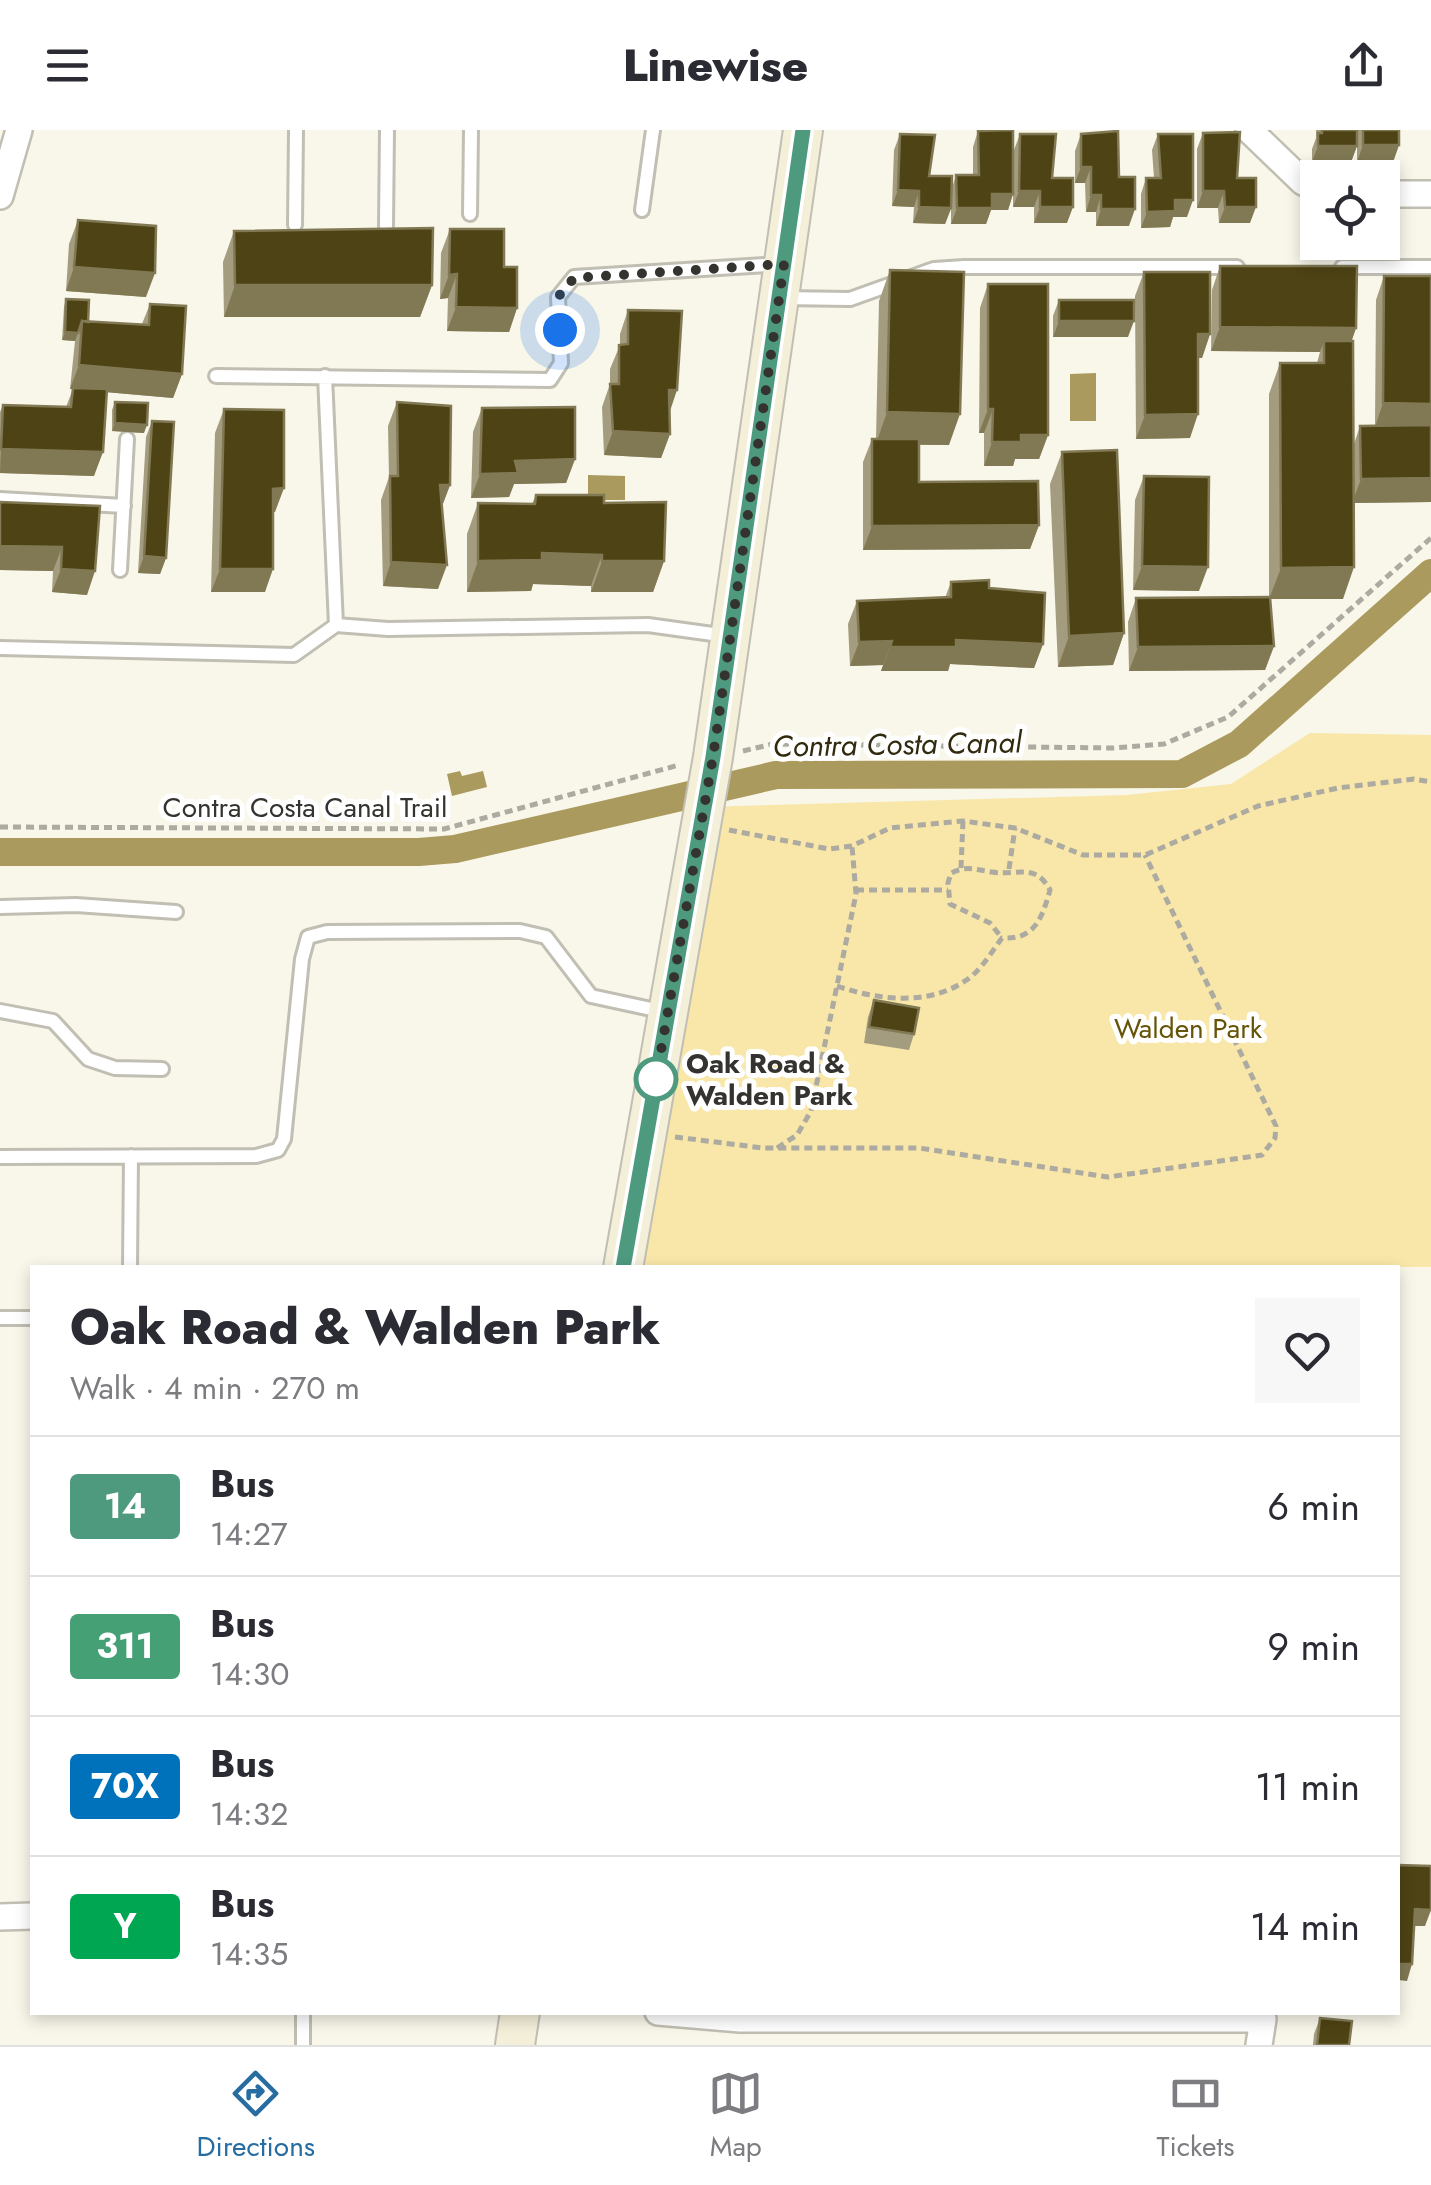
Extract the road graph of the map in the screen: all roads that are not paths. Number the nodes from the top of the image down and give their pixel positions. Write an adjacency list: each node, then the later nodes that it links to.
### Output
1 (19, 130): 11 (street)
2 (296, 130): 14 (lane)
3 (387, 130): 15 (lane)
4 (471, 130): 13 (lane)
5 (653, 130): 12 (lane)
6 (803, 130): 19 (main road)
7 (1249, 130): 8 (street)
8 (1300, 179)
9 (1400, 194): 10 (street)
10 (1431, 194)
11 (0, 196)
12 (642, 210)
13 (470, 214)
14 (295, 225)
15 (386, 226)
16 (1256, 267): 19 (lane)
17 (1334, 267): 18 (lane)
18 (1431, 267)
19 (782, 281): 21 (lane); 27 (main road)
20 (216, 376): 21 (lane)
21 (325, 376): 26 (lane)
22 (128, 439): 24 (lane)
23 (0, 499): 24 (lane)
24 (124, 506): 25 (lane)
25 (120, 570)
26 (336, 626): 27 (lane); 28 (lane)
27 (731, 637): 32 (main road)
28 (0, 648)
29 (0, 908): 30 (lane)
30 (176, 912)
31 (0, 1011): 33 (lane)
32 (667, 1012): 34 (lane); 37 (main road)
33 (162, 1068)
34 (131, 1156): 35 (lane); 36 (lane)
35 (0, 1157)
36 (130, 1265)
37 (624, 1265)
38 (0, 1318): 39 (lane)
39 (30, 1318)
40 (0, 1916): 41 (street)
41 (30, 1916)
42 (302, 2015): 45 (lane)
43 (520, 2015): 46 (main road)
44 (693, 2015): 47 (street)
45 (303, 2045)
46 (515, 2045)
47 (1260, 2045)

